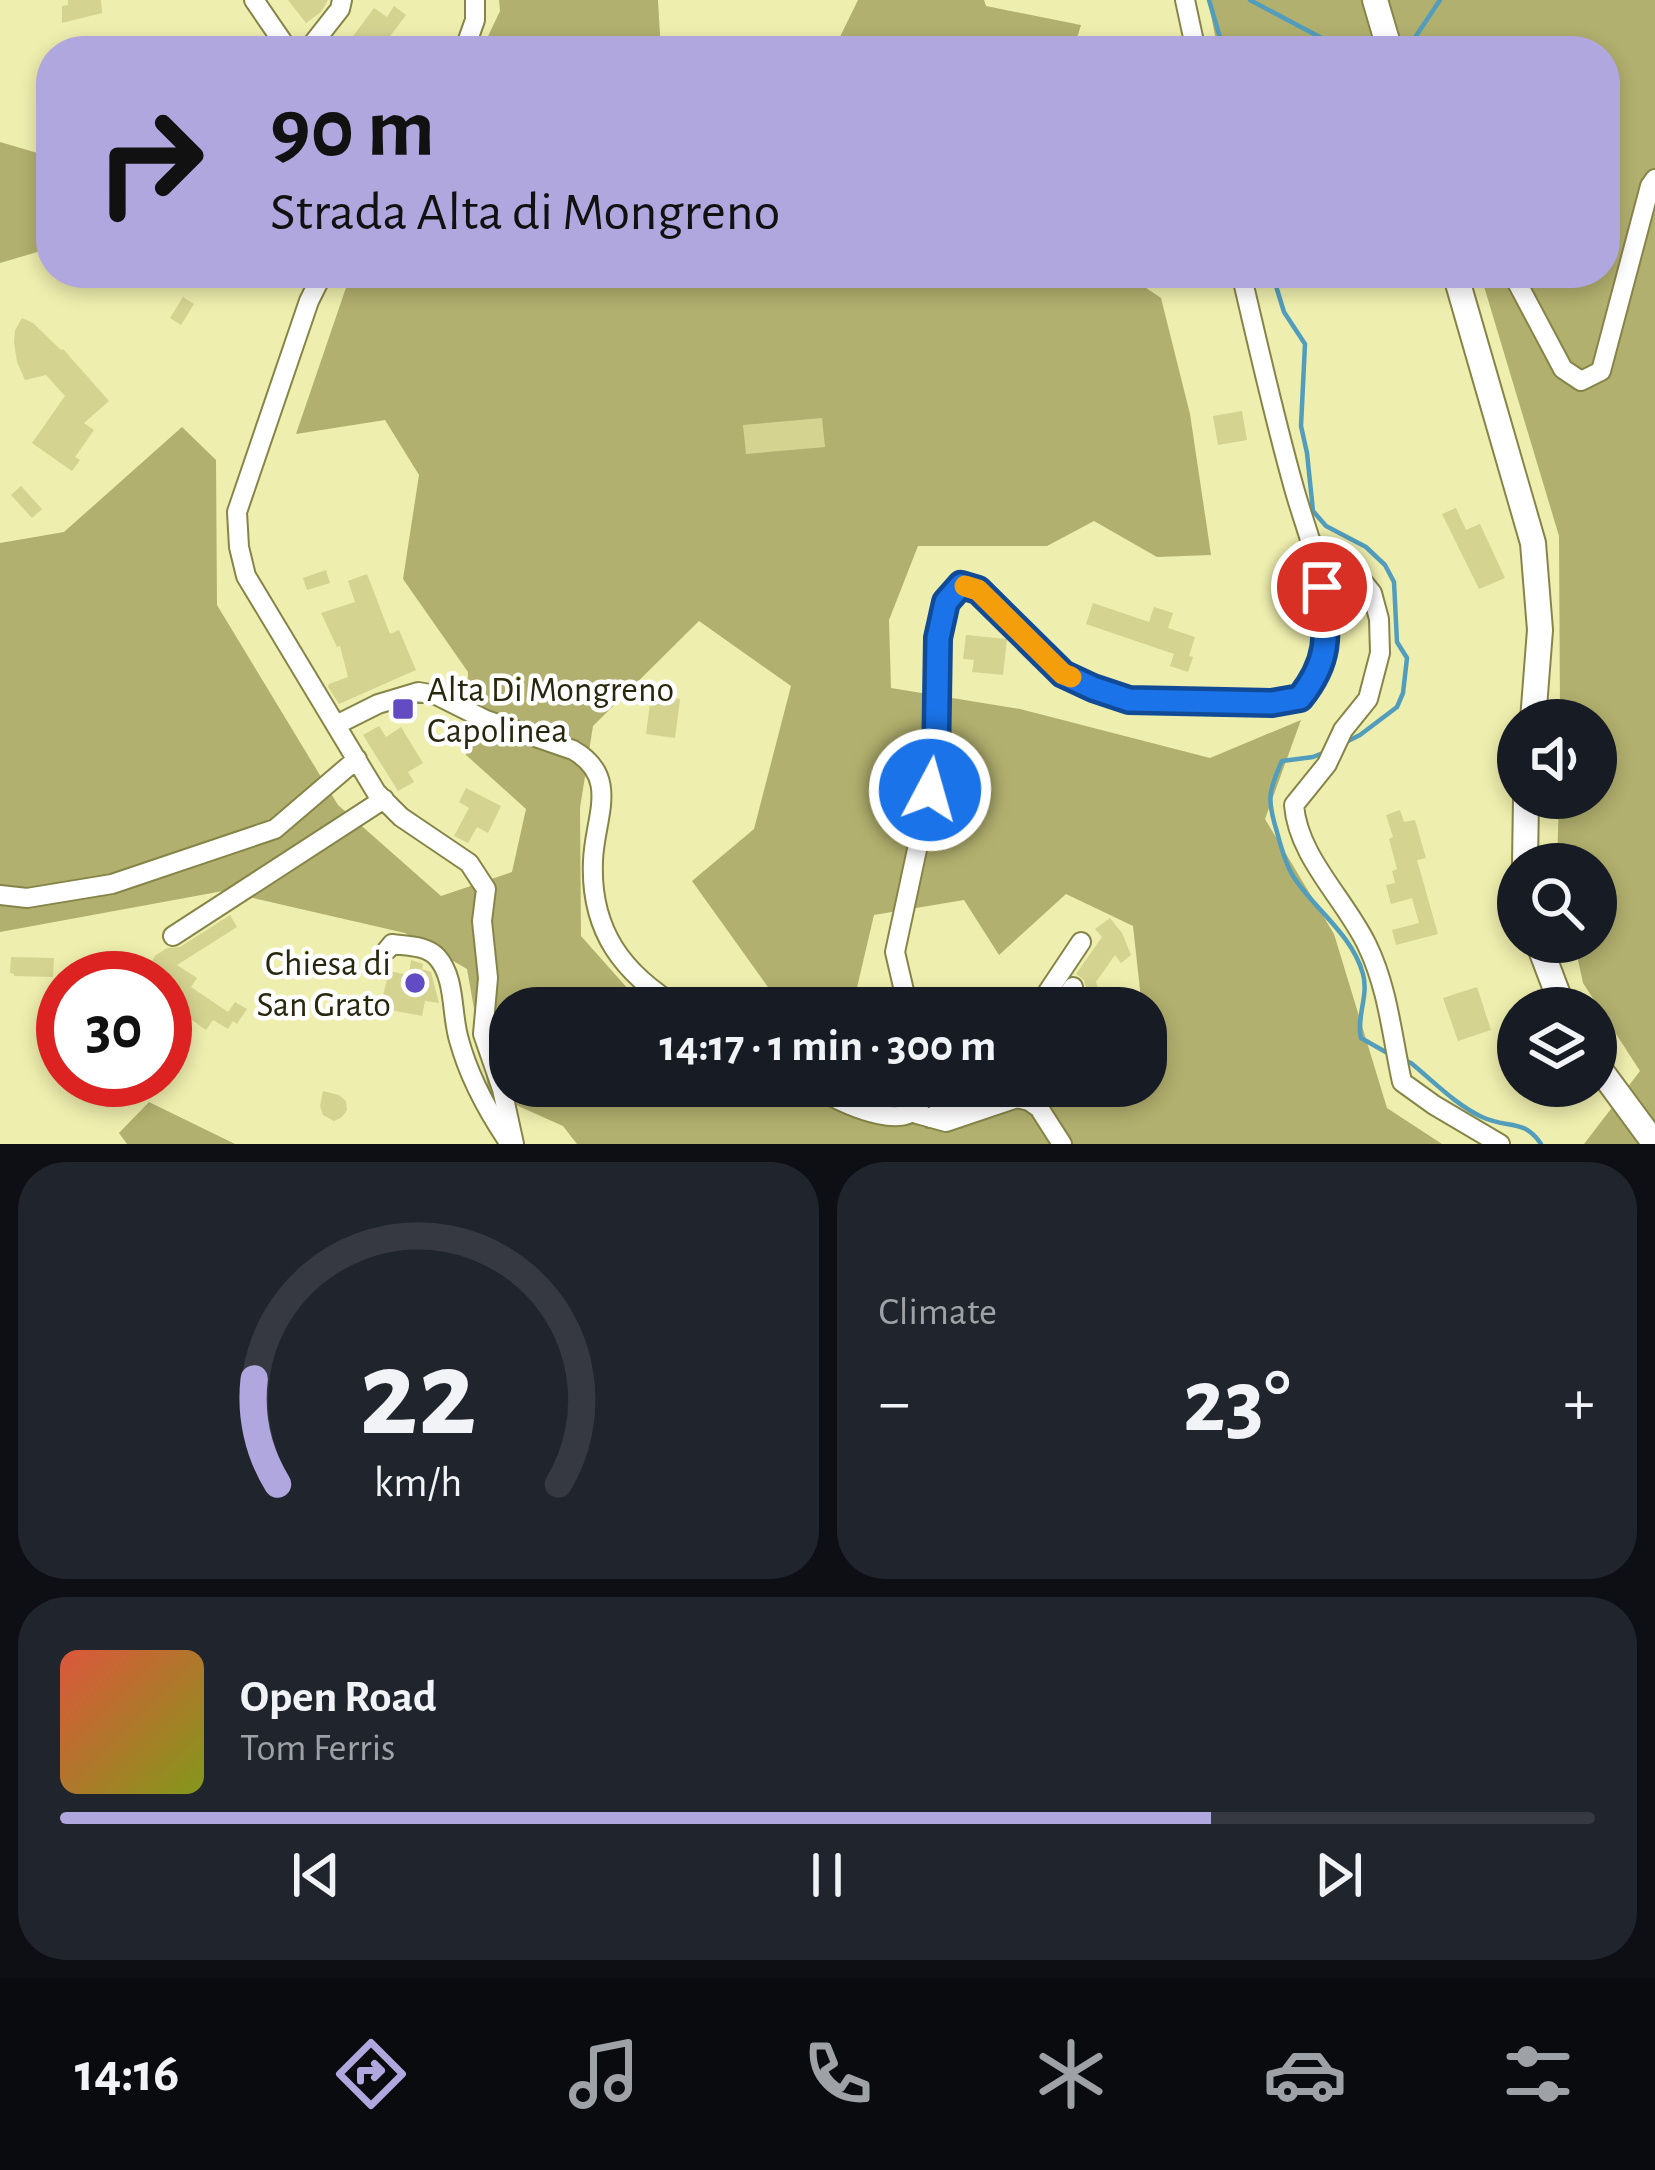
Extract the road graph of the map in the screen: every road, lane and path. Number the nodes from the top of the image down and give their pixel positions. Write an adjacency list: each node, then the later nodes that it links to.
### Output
1 (254, 0): 6 (street)
2 (342, 0): 7 (street)
3 (475, 0): 8 (street)
4 (1185, 0): 9 (street)
5 (1375, 0): 10 (main road)
6 (279, 36)
7 (319, 36)
8 (469, 36)
9 (1193, 36)
10 (1386, 36)
11 (1655, 179): 15 (street)
12 (316, 288): 18 (street)
13 (1244, 288): 16 (street)
14 (1459, 288): 17 (main road)
15 (1520, 288)
16 (1312, 543): 26 (street); 36 (street)
17 (1535, 699)
18 (336, 725): 19 (street); 25 (street)
19 (357, 760): 20 (street); 21 (street)
20 (384, 799): 22 (street); 34 (street)
21 (0, 895)
22 (173, 936)
23 (1081, 942): 27 (street)
24 (387, 950): 34 (street)
25 (647, 987)
26 (903, 987)
27 (1051, 987)
28 (1617, 1092): 37 (main road)
29 (850, 1107): 30 (street)
30 (921, 1107)
31 (926, 1107): 32 (street)
32 (990, 1107)
33 (1038, 1107): 35 (street)
34 (512, 1144)
35 (1063, 1144)
36 (1500, 1144)
37 (1655, 1144)

